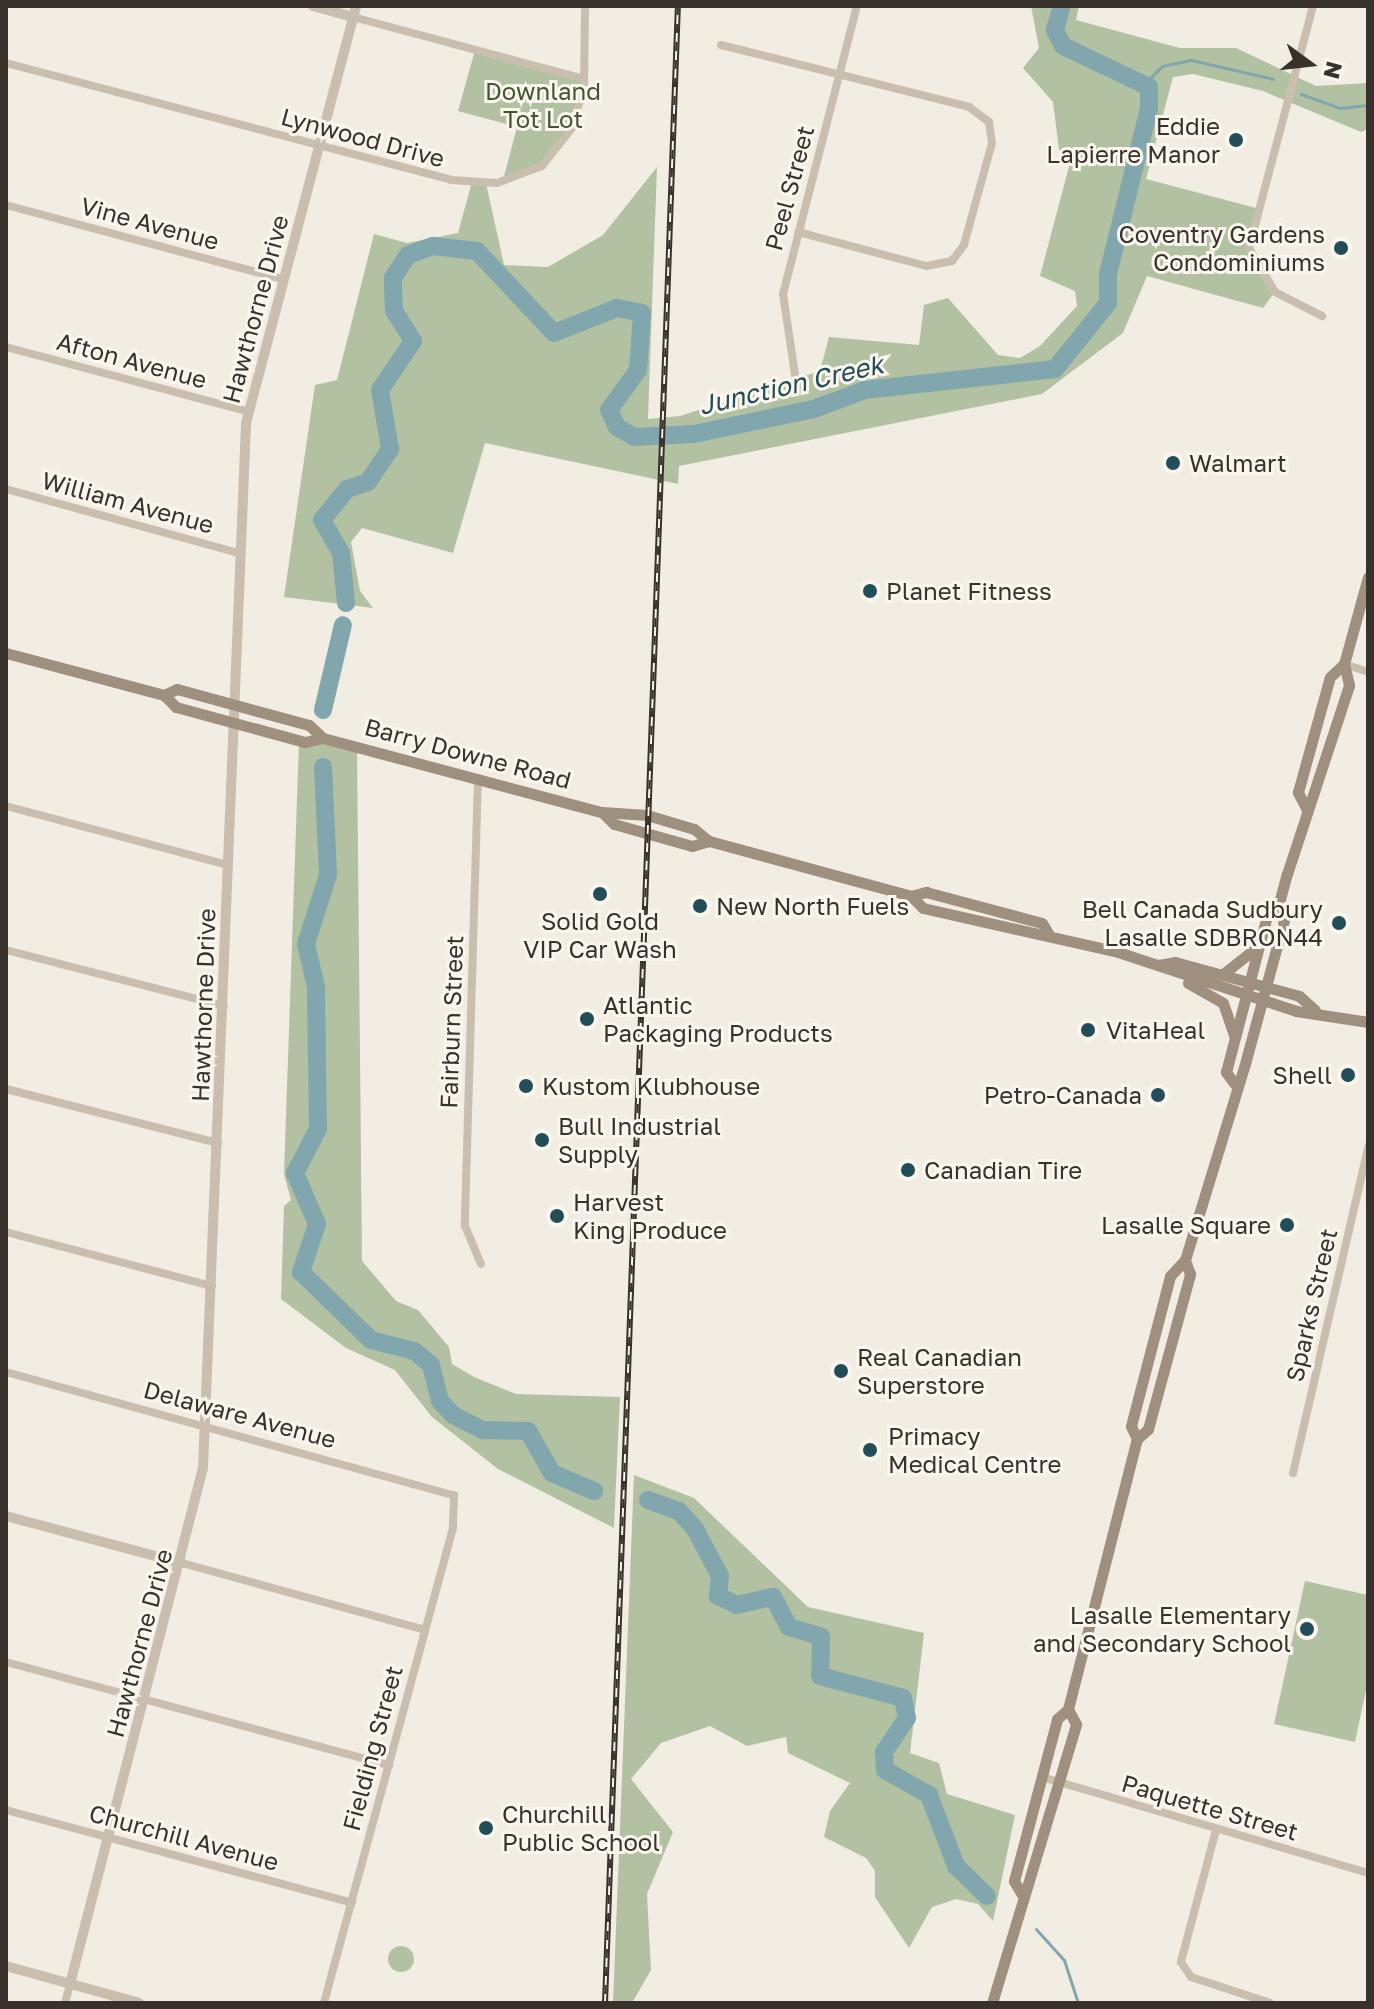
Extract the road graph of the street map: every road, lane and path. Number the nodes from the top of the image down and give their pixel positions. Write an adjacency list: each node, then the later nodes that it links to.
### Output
1 (313, 6): 5 (street)
2 (585, 6): 9 (street, Lynwood Drive)
3 (857, 6): 8 (street, Peel Street)
4 (1313, 6): 14 (street)
5 (355, 12): 9 (street); 10 (street, Hawthorne Drive)
6 (721, 45): 8 (street)
7 (6, 63): 10 (street, Lynwood Drive)
8 (840, 71): 12 (street, Peel Street); 12 (street)
9 (584, 79): 10 (street, Lynwood Drive)
10 (319, 146): 13 (street, Hawthorne Drive)
11 (6, 205): 13 (street, Vine Avenue)
12 (798, 232): 16 (street, Peel Street)
13 (283, 279): 17 (street, Hawthorne Drive)
14 (1322, 316)
15 (6, 347): 17 (street, Afton Avenue)
16 (796, 381)
17 (247, 411): 19 (street, Hawthorne Drive)
18 (6, 489): 19 (street, William Avenue)
19 (239, 553): 25 (street, Hawthorne Drive)
20 (1368, 577): 22 (main road)
21 (6, 653): 24 (main road, Barry Downe Road)
22 (1344, 664): 23 (street); 30 (main road); 30 (main road)
23 (1368, 672)
24 (164, 695): 25 (main road, Barry Downe Road); 26 (main road, Barry Downe Road)
25 (232, 704): 26 (street, Hawthorne Drive); 27 (main road, Barry Downe Road)
26 (232, 722): 27 (main road, Barry Downe Road); 33 (street, Hawthorne Drive)
27 (323, 738): 28 (main road, Barry Downe Road)
28 (478, 778): 31 (main road, Barry Downe Road); 54 (street, Fairburn Street)
29 (6, 806): 33 (street)
30 (1306, 808): 34 (main road)
31 (602, 812): 32 (main road, Barry Downe Road); 32 (main road, Barry Downe Road)
32 (709, 841): 37 (main road, Barry Downe Road)
33 (228, 865): 44 (street, Hawthorne Drive)
34 (1279, 903): 35 (main road); 41 (main road)
35 (1260, 941): 38 (main road); 40 (main road)
36 (6, 950): 44 (street)
37 (1158, 965): 38 (main road, Barry Downe Road); 39 (main road, Barry Downe Road)
38 (1222, 974): 40 (main road, Barry Downe Road)
39 (1178, 976): 42 (main road, Barry Downe Road); 47 (main road)
40 (1250, 982): 41 (main road, Barry Downe Road); 42 (main road)
41 (1266, 986): 43 (main road); 45 (main road, Barry Downe Road)
42 (1246, 996): 43 (main road, Barry Downe Road); 47 (main road)
43 (1262, 1001): 45 (main road, Barry Downe Road); 48 (main road)
44 (224, 1006): 50 (street, Hawthorne Drive)
45 (1315, 1010): 46 (main road, Barry Downe Road)
46 (1368, 1022)
47 (1235, 1041): 48 (main road)
48 (1234, 1083): 53 (main road)
49 (6, 1089): 50 (street)
50 (218, 1143): 55 (street, Hawthorne Drive)
51 (1368, 1147): 59 (street, Sparks Street)
52 (6, 1232): 55 (street)
53 (1185, 1260): 58 (main road); 58 (main road)
54 (481, 1264)
55 (212, 1286): 57 (street, Hawthorne Drive)
56 (6, 1372): 57 (street, Delaware Avenue)
57 (206, 1426): 60 (street, Delaware Avenue); 62 (street, Hawthorne Drive)
58 (1137, 1439): 66 (main road)
59 (1293, 1473)
60 (457, 1502): 63 (street, Fielding Street)
61 (6, 1516): 62 (street)
62 (182, 1563): 63 (street); 65 (street, Hawthorne Drive)
63 (425, 1630): 67 (street, Fielding Street)
64 (6, 1662): 65 (street)
65 (144, 1698): 67 (street); 72 (street, Hawthorne Drive)
66 (1068, 1709): 68 (main road); 69 (main road)
67 (389, 1765): 75 (street, Fielding Street)
68 (1042, 1777): 69 (street, Paquette Street); 74 (main road)
69 (1060, 1782): 71 (street, Paquette Street); 74 (main road)
70 (6, 1810): 72 (street, Churchill Avenue)
71 (1216, 1830): 73 (street, Paquette Street); 82 (street)
72 (107, 1837): 75 (street, Churchill Avenue); 77 (street, Hawthorne Drive)
73 (1368, 1873)
74 (1021, 1893): 81 (main road)
75 (352, 1903): 80 (street, Fielding Street)
76 (6, 1966): 77 (street)
77 (70, 1984): 78 (street, Hawthorne Drive); 79 (street)
78 (65, 2003)
79 (139, 2003)
80 (324, 2003)
81 (992, 2003)
82 (1270, 2003)

